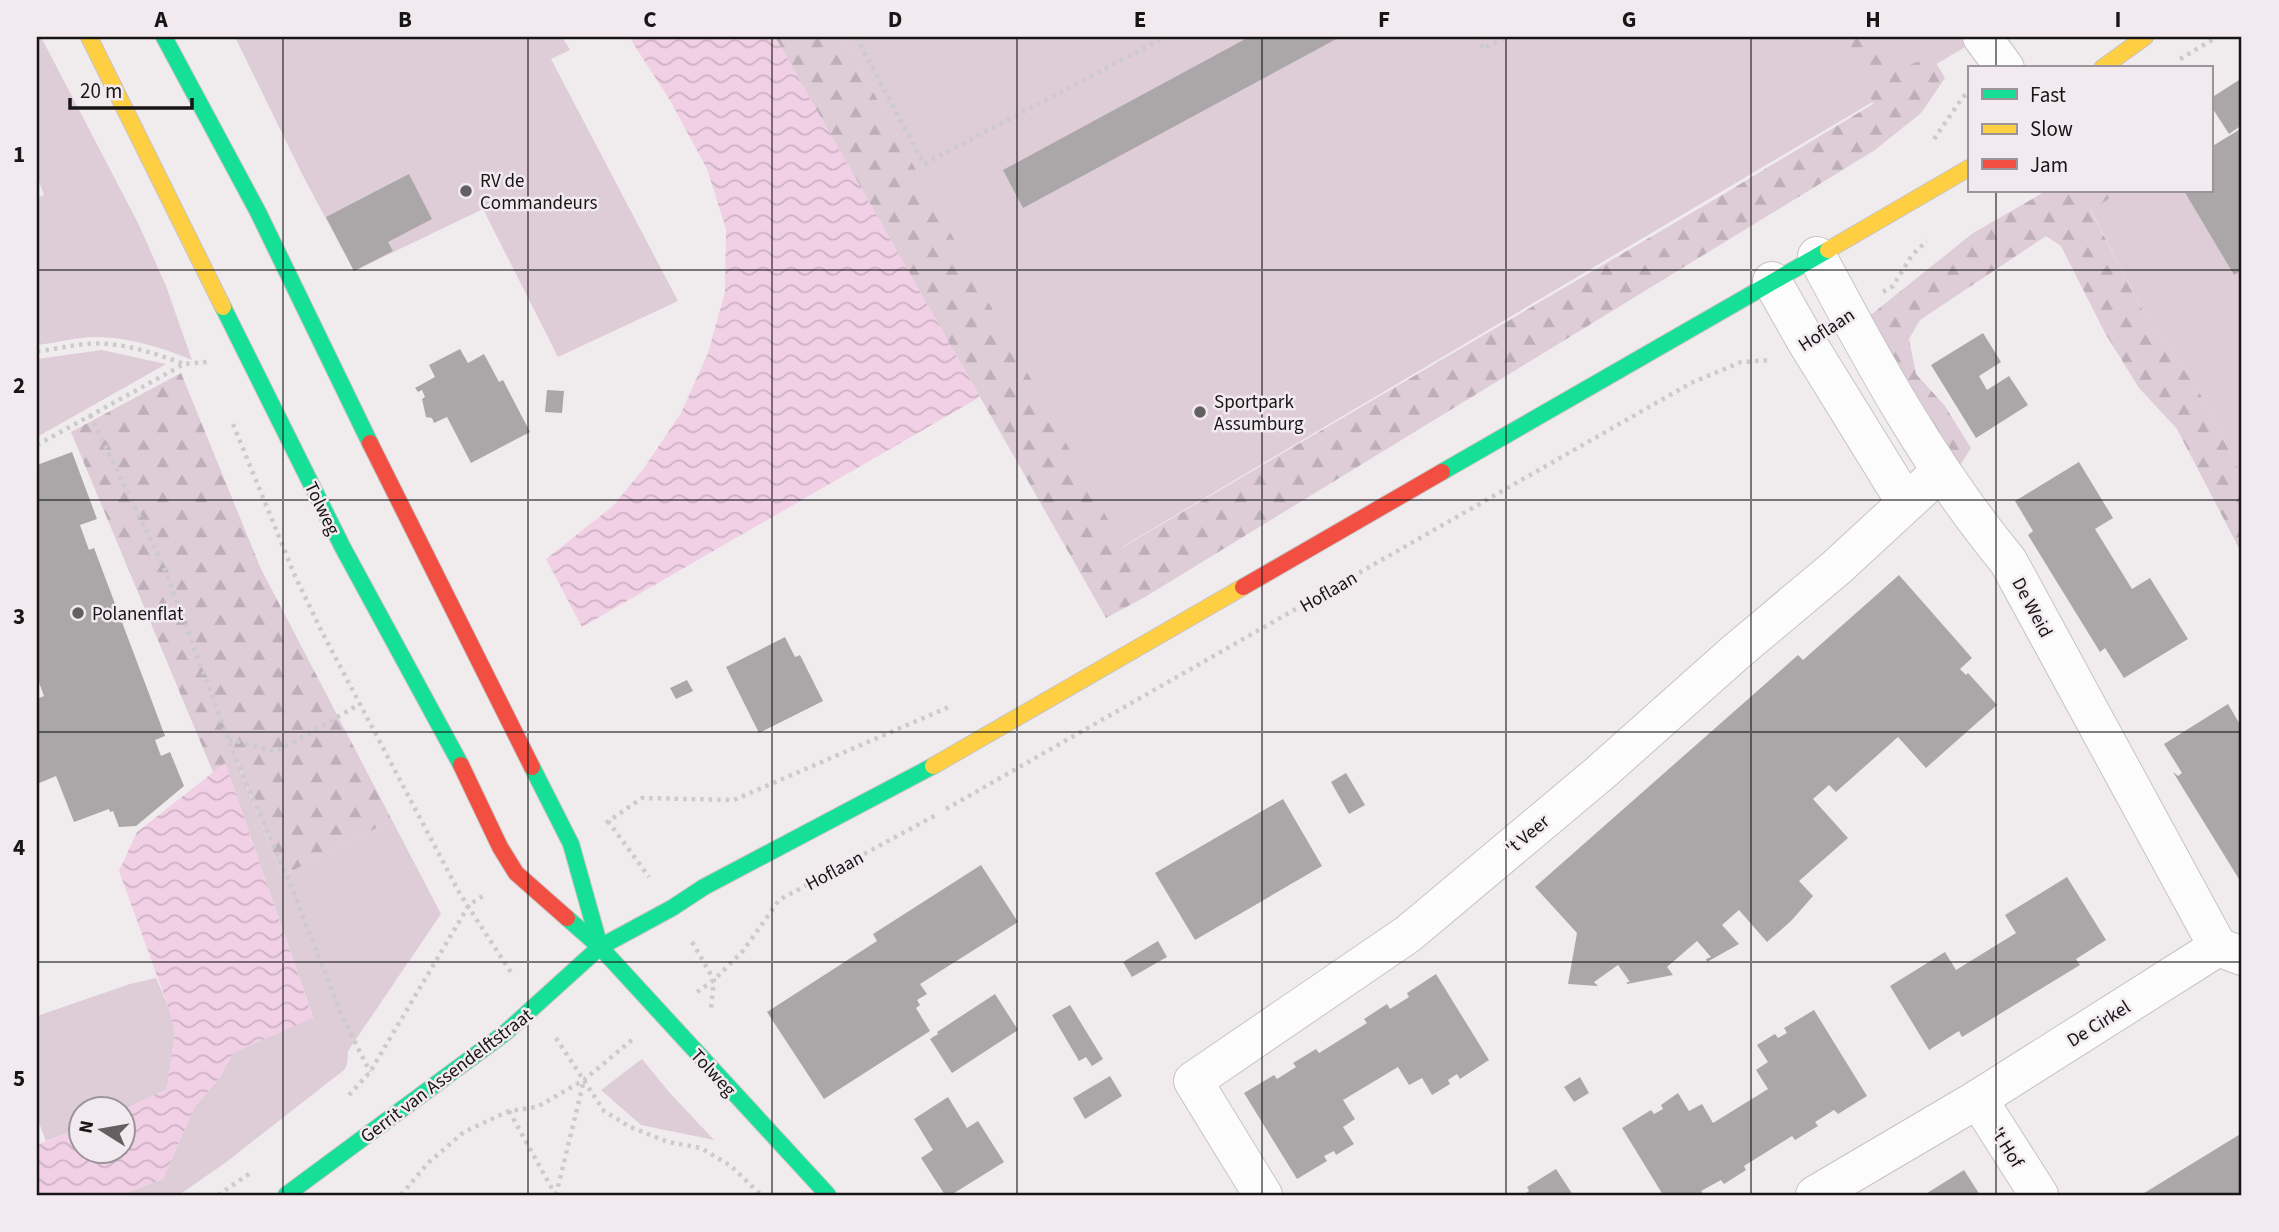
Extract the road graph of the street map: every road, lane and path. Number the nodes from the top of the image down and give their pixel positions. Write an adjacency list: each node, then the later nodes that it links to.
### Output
1 (89, 37): 31 (main road, Tolweg)
2 (164, 37): 31 (main road, Tolweg)
3 (856, 37): 4 (path)
4 (1165, 37)
5 (1477, 37): 6 (path)
6 (1506, 37)
7 (1982, 37): 11 (street)
8 (2145, 37): 12 (main road)
9 (2217, 37): 10 (path)
10 (2174, 62)
11 (2004, 66)
12 (2105, 66)
13 (1968, 93): 14 (path)
14 (1932, 142)
15 (1968, 169): 17 (main road)
16 (1928, 240): 19 (path, Hoflaan)
17 (1817, 256): 18 (main road); 19 (street, De Weid)
18 (1772, 281): 20 (street); 31 (main road)
19 (1848, 315): 27 (street, De Weid)
20 (1806, 341): 28 (street); 33 (path, Hoflaan)
21 (37, 351): 23 (path)
22 (208, 362): 23 (path)
23 (184, 364): 25 (path)
24 (228, 412): 29 (path)
25 (90, 415): 26 (path); 30 (path)
26 (37, 445)
27 (1940, 472): 28 (street, 't Veer); 32 (street, De Weid)
28 (1906, 503): 46 (street, 't Veer)
29 (360, 704): 30 (path); 34 (path)
30 (228, 738): 34 (path)
31 (600, 947): 33 (main road, Tolweg); 41 (main road, Gerrit van Assendelftstraat)
32 (2230, 952): 37 (street, De Cirkel)
33 (663, 1015): 35 (path); 45 (main road, Tolweg)
34 (370, 1072): 36 (path)
35 (584, 1080): 38 (path); 43 (path); 44 (path)
36 (346, 1098)
37 (1978, 1099): 47 (street); 48 (street, 't Hof)
38 (509, 1111): 42 (path); 43 (path)
39 (256, 1169): 40 (path)
40 (218, 1195)
41 (286, 1195)
42 (401, 1195)
43 (556, 1195)
44 (761, 1195)
45 (828, 1195)
46 (1263, 1195)
47 (1815, 1195)
48 (2039, 1195)

